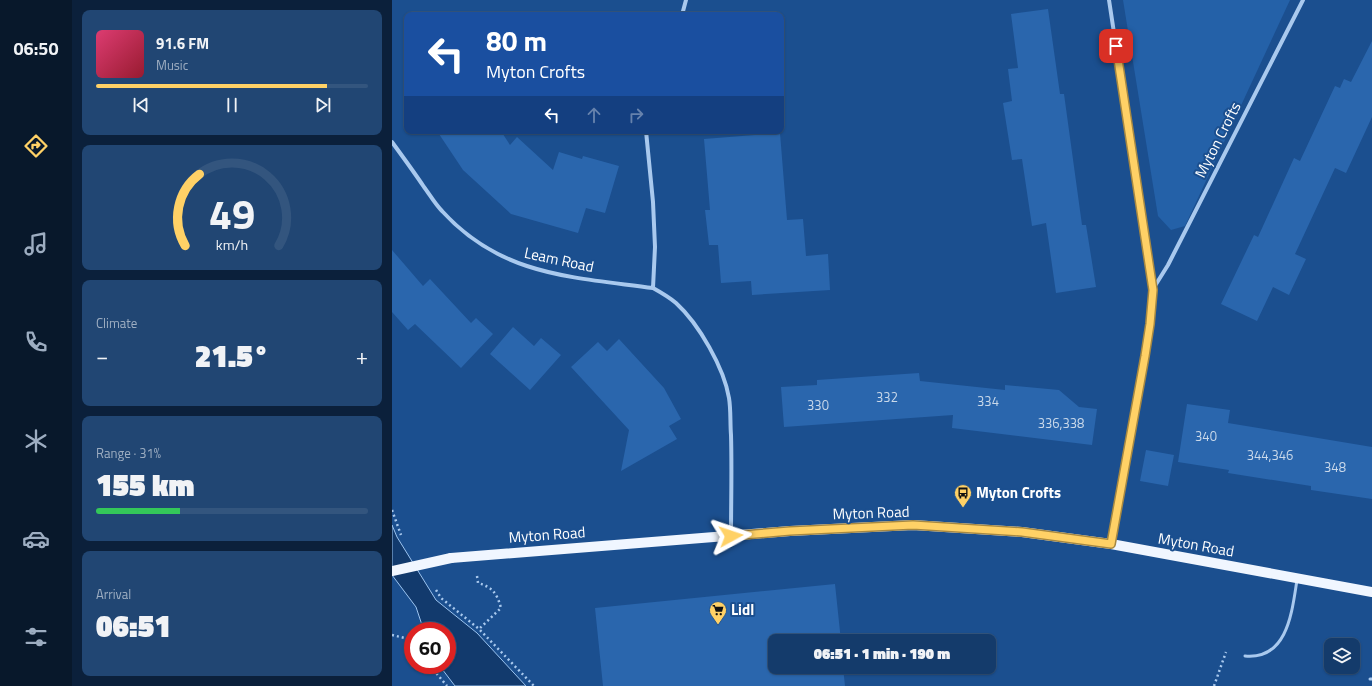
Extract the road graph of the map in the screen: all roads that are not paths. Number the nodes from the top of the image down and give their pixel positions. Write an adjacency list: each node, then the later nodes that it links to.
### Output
1 (686, 0): 4 (street)
2 (1109, 0): 8 (street, Myton Crofts)
3 (1303, 0): 8 (street, Myton Crofts)
4 (683, 12)
5 (646, 134): 7 (street)
6 (392, 142): 7 (street, Leam Road)
7 (654, 288): 9 (street, Leam Road)
8 (1153, 290): 10 (street, Myton Crofts)
9 (731, 536): 10 (main road, Myton Road); 11 (main road, Myton Road, bridge)
10 (1111, 544): 12 (main road, Myton Road)
11 (392, 571)
12 (1298, 578): 13 (main road, Myton Road); 14 (lane)
13 (1372, 592)
14 (1245, 656)

